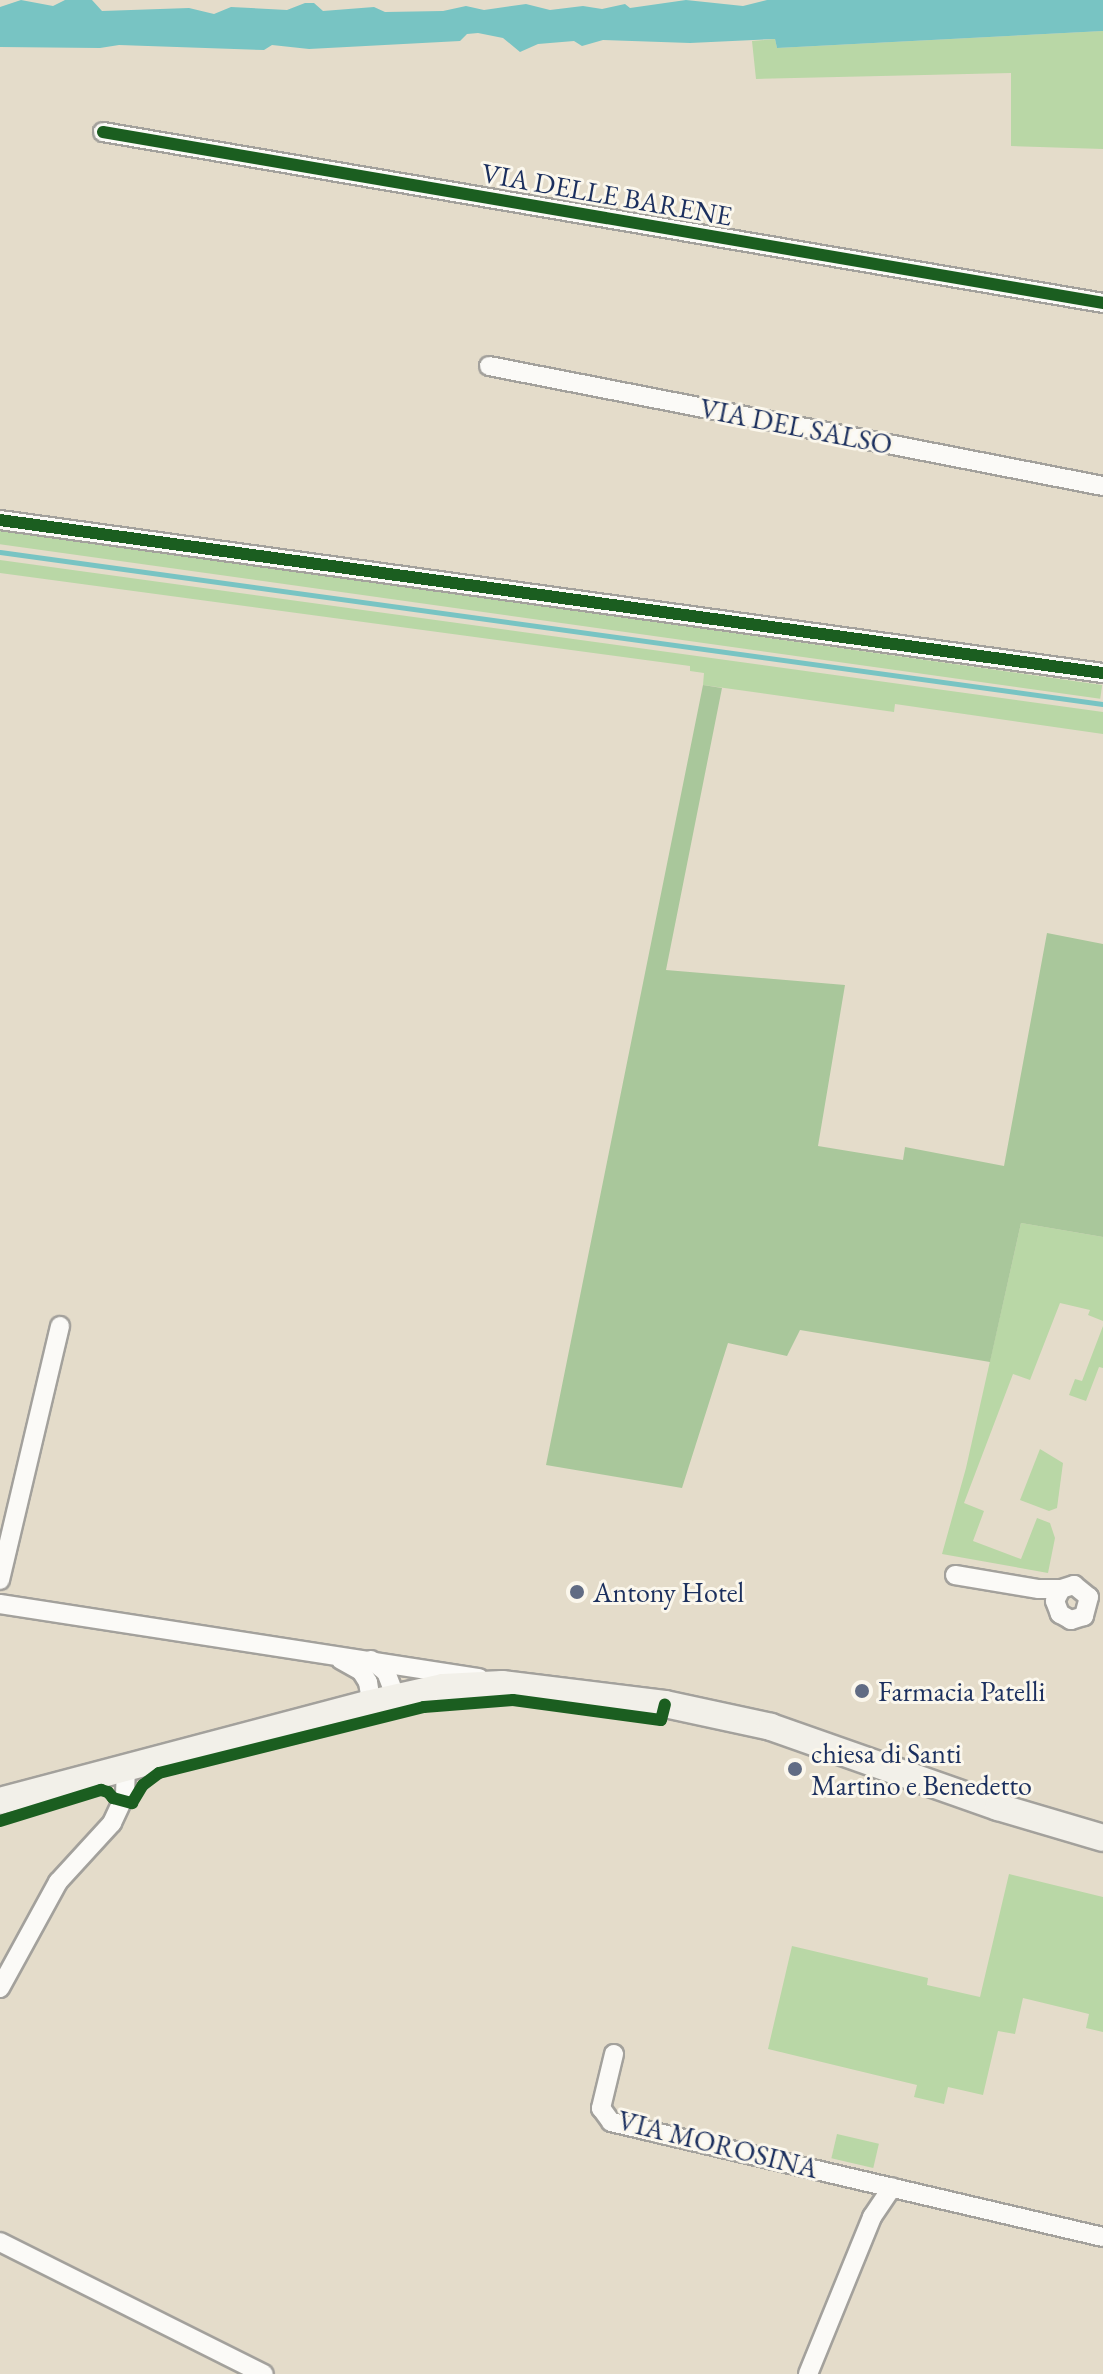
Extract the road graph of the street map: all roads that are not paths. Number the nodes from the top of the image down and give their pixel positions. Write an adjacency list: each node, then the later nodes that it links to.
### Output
1 (103, 132): 2 (street, VIA DELLE BARENE)
2 (1103, 303)
3 (489, 366): 4 (street, VIA DEL SALSO)
4 (1103, 486)
5 (0, 520): 6 (street)
6 (1103, 673)
7 (60, 1326): 9 (street)
8 (955, 1575): 11 (street)
9 (0, 1580)
10 (0, 1604): 12 (street)
11 (1103, 1624)
12 (319, 1655): 13 (street); 16 (street)
13 (371, 1660): 14 (street); 15 (street)
14 (502, 1684): 15 (main road); 19 (main road)
15 (396, 1698): 16 (main road)
16 (367, 1704): 17 (main road)
17 (126, 1768): 18 (main road); 20 (street)
18 (0, 1801)
19 (1103, 1838)
20 (0, 1988)
21 (614, 2054): 22 (street, VIA MOROSINA)
22 (892, 2187): 23 (street, VIA MOROSINA); 26 (street)
23 (1103, 2237)
24 (0, 2242): 25 (street)
25 (264, 2374)
26 (808, 2374)

